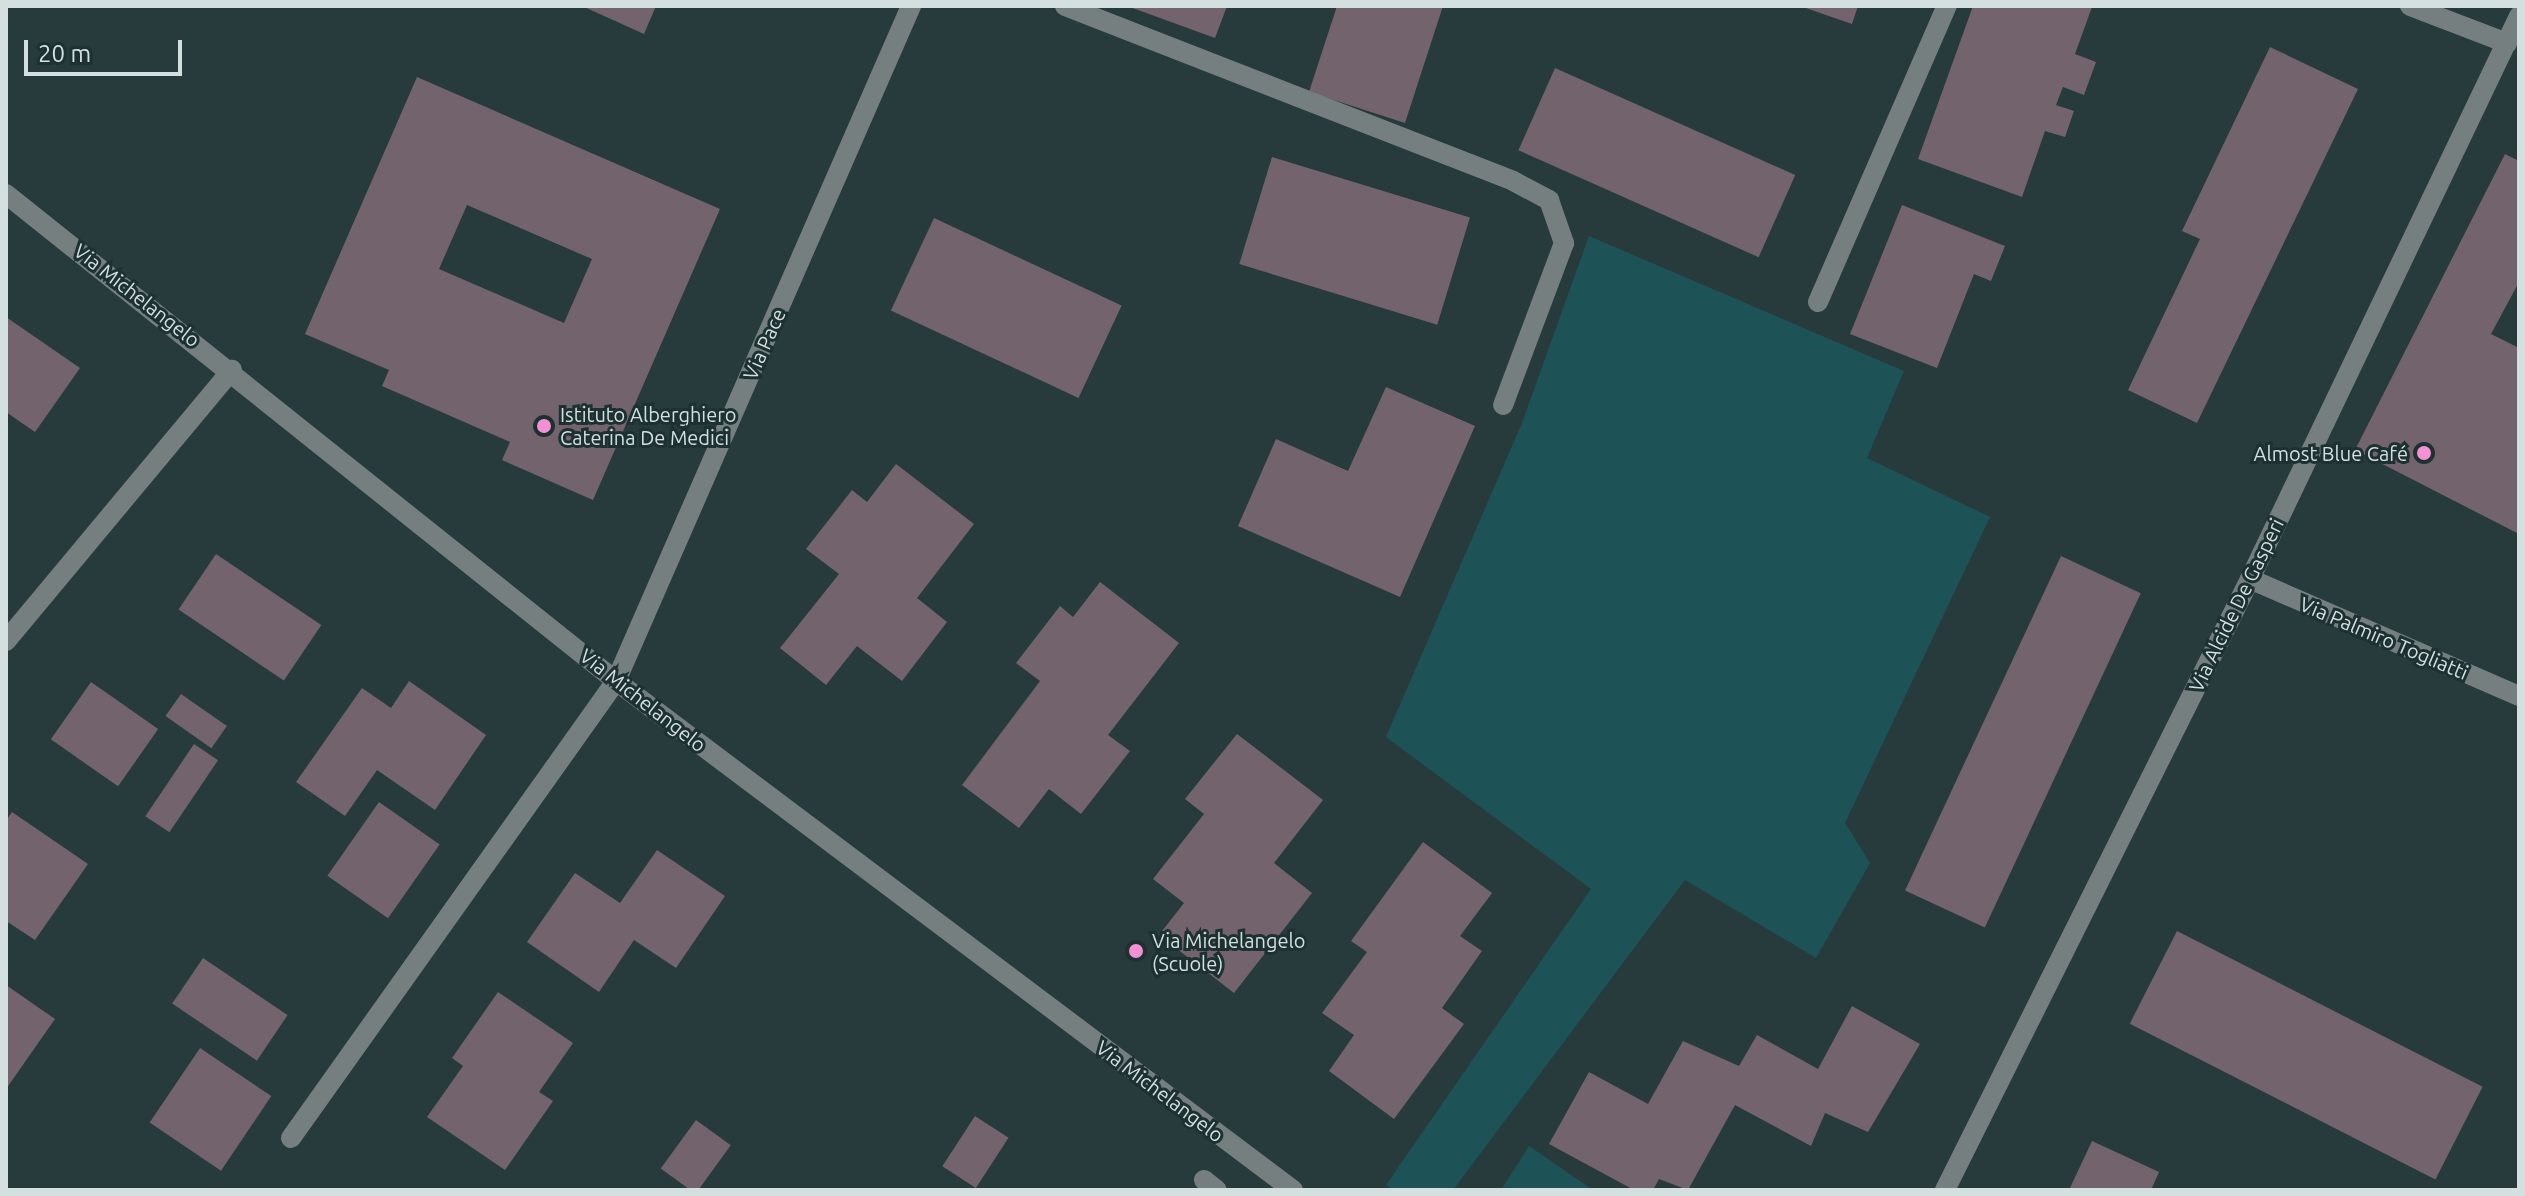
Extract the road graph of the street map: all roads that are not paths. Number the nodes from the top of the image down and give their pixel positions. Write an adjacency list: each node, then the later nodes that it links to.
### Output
1 (911, 6): 13 (street, Via Pace)
2 (1065, 6): 10 (street)
3 (1947, 6): 8 (street)
4 (2410, 6): 6 (street)
5 (2519, 16): 6 (street, Via Alcide De Gasperi)
6 (2507, 43): 11 (street, Via Alcide De Gasperi)
7 (6, 194): 9 (street, Via Michelangelo)
8 (1818, 302)
9 (232, 370): 12 (street); 13 (street, Via Michelangelo)
10 (1503, 405)
11 (2250, 579): 14 (street, Via Palmiro Togliatti); 17 (street, Via Alcide De Gasperi)
12 (6, 641)
13 (616, 681): 15 (street, Via Pace); 16 (street, Via Michelangelo)
14 (2519, 696)
15 (291, 1138)
16 (1293, 1190)
17 (1945, 1190)

